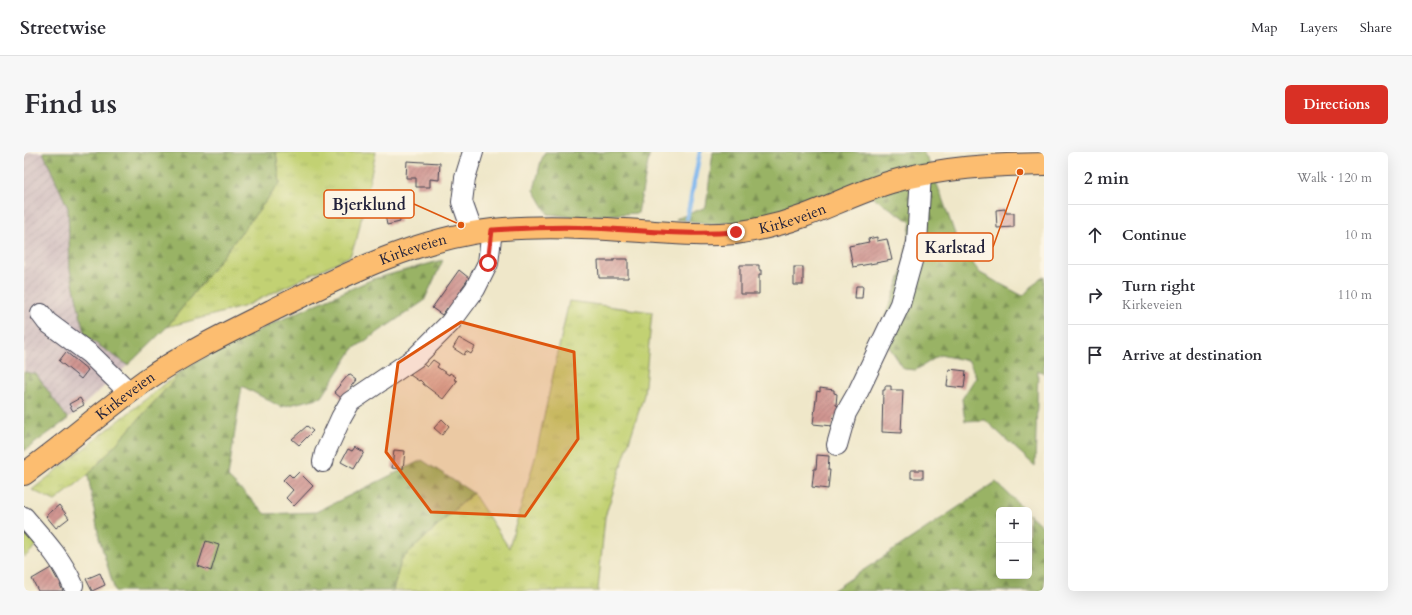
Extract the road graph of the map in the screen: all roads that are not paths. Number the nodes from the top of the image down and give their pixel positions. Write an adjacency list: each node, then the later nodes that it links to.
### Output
1 (473, 152): 4 (lane)
2 (1034, 160): 3 (main road, Kirkeveien)
3 (921, 174): 4 (main road, Kirkeveien); 7 (lane)
4 (483, 231): 6 (main road, Kirkeveien); 8 (lane)
5 (41, 314): 6 (lane)
6 (129, 392): 9 (main road, Kirkeveien)
7 (837, 445)
8 (323, 462)
9 (24, 474)
10 (24, 517): 11 (lane)
11 (73, 585)

